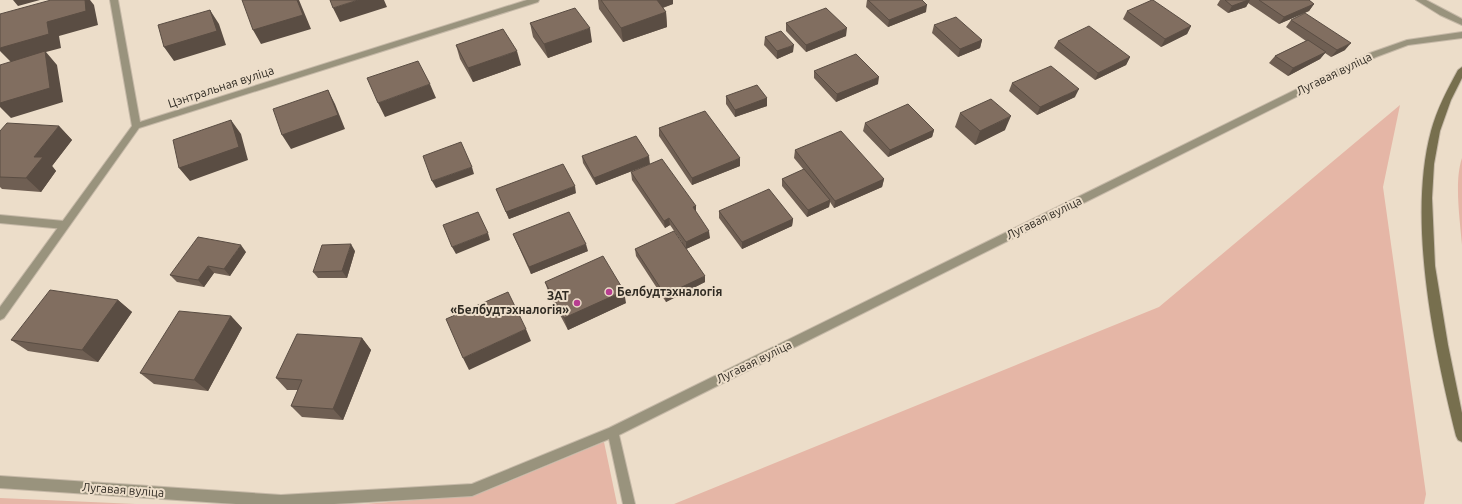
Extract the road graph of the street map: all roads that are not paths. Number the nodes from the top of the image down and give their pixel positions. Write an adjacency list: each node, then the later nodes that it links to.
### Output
1 (114, 0): 7 (street)
2 (535, 0): 7 (street, Цэнтральная вуліца)
3 (1420, 0): 4 (street)
4 (1462, 22)
5 (1462, 35): 11 (street, Лугавая вуліца)
6 (1462, 70): 12 (street)
7 (136, 126): 9 (street)
8 (0, 219): 9 (street)
9 (64, 225): 10 (street)
10 (0, 315)
11 (613, 432): 13 (street, Лугавая вуліца); 14 (street)
12 (1462, 436)
13 (0, 482)
14 (629, 504)

